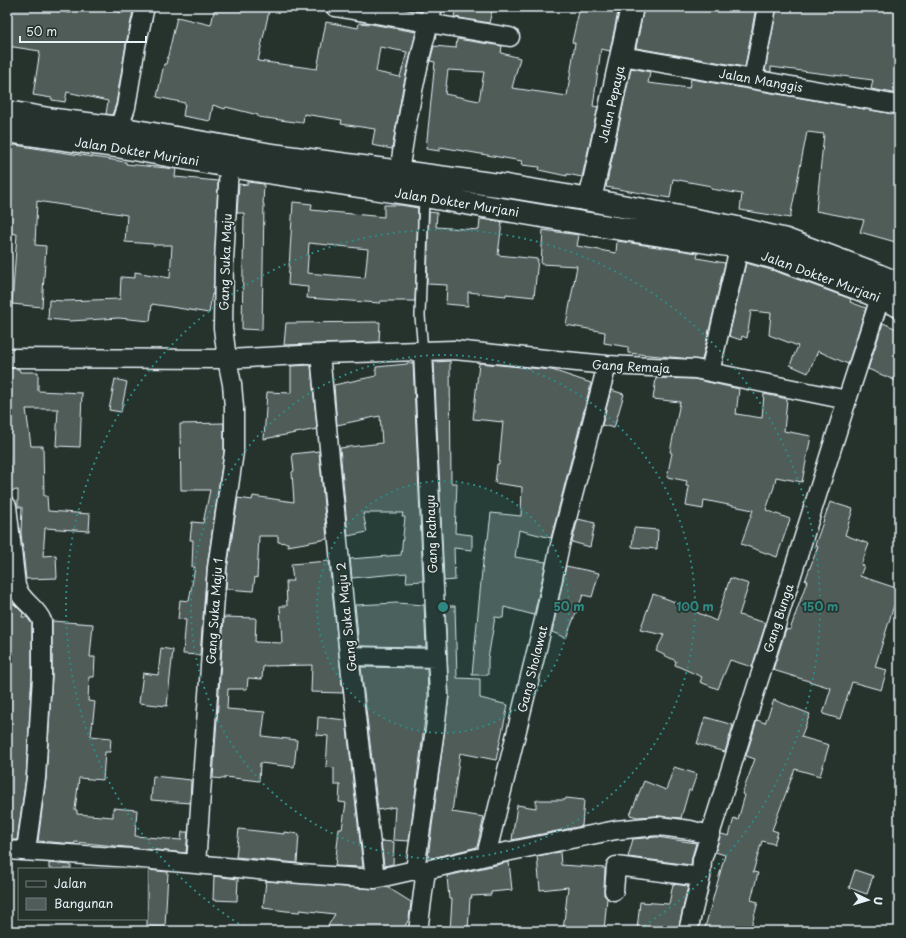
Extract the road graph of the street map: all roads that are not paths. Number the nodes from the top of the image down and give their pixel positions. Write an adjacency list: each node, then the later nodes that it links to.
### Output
1 (145, 7): 12 (street)
2 (335, 7): 5 (street)
3 (632, 7): 7 (main road, Jalan Pepaya)
4 (767, 7): 8 (street)
5 (431, 15): 6 (street); 15 (street)
6 (510, 37)
7 (622, 56): 8 (street, Jalan Manggis); 17 (main road, Jalan Pepaya)
8 (753, 79): 9 (street, Jalan Manggis)
9 (899, 105)
10 (7, 112): 12 (main road, Jalan Dokter Murjani)
11 (7, 131): 12 (main road, Jalan Dokter Murjani)
12 (117, 137): 13 (main road, Jalan Dokter Murjani); 14 (main road, Jalan Dokter Murjani)
13 (229, 166): 14 (main road, Jalan Dokter Murjani); 25 (street, Gang Suka Maju)
14 (295, 167): 15 (main road, Jalan Dokter Murjani); 16 (main road, Jalan Dokter Murjani)
15 (399, 172): 17 (main road, Jalan Dokter Murjani)
16 (424, 196): 18 (main road, Jalan Dokter Murjani); 22 (lane, Gang Rahayu)
17 (590, 200): 19 (main road, Jalan Dokter Murjani)
18 (740, 248): 20 (main road, Jalan Dokter Murjani); 27 (street)
19 (899, 284)
20 (880, 298): 21 (main road, Jalan Dokter Murjani); 28 (street, Gang Bunga)
21 (899, 306)
22 (423, 351): 23 (street, Gang Remaja); 26 (street, Gang Remaja); 32 (street, Gang Rahayu)
23 (320, 354): 25 (street, Gang Remaja); 31 (street, Gang Suka Maju 2)
24 (7, 358): 25 (street, Gang Remaja)
25 (227, 358): 37 (street, Gang Suka Maju 1)
26 (607, 365): 27 (street, Gang Remaja); 36 (street, Gang Sholawat)
27 (710, 372): 28 (street, Gang Remaja)
28 (847, 400): 33 (street, Gang Bunga)
29 (7, 506): 30 (street)
30 (12, 590): 35 (street)
31 (349, 656): 32 (street); 40 (street, Gang Suka Maju 2)
32 (437, 658): 38 (street, Gang Rahayu)
33 (709, 835): 36 (street); 39 (street, Gang Bunga)
34 (7, 850): 35 (street)
35 (26, 850): 37 (street)
36 (486, 856): 38 (street)
37 (196, 864): 40 (street)
38 (420, 870): 40 (street); 42 (street, Gang Rahayu)
39 (701, 877): 41 (street); 43 (street, Gang Bunga)
40 (375, 879)
41 (614, 891)
42 (418, 931)
43 (688, 931)

